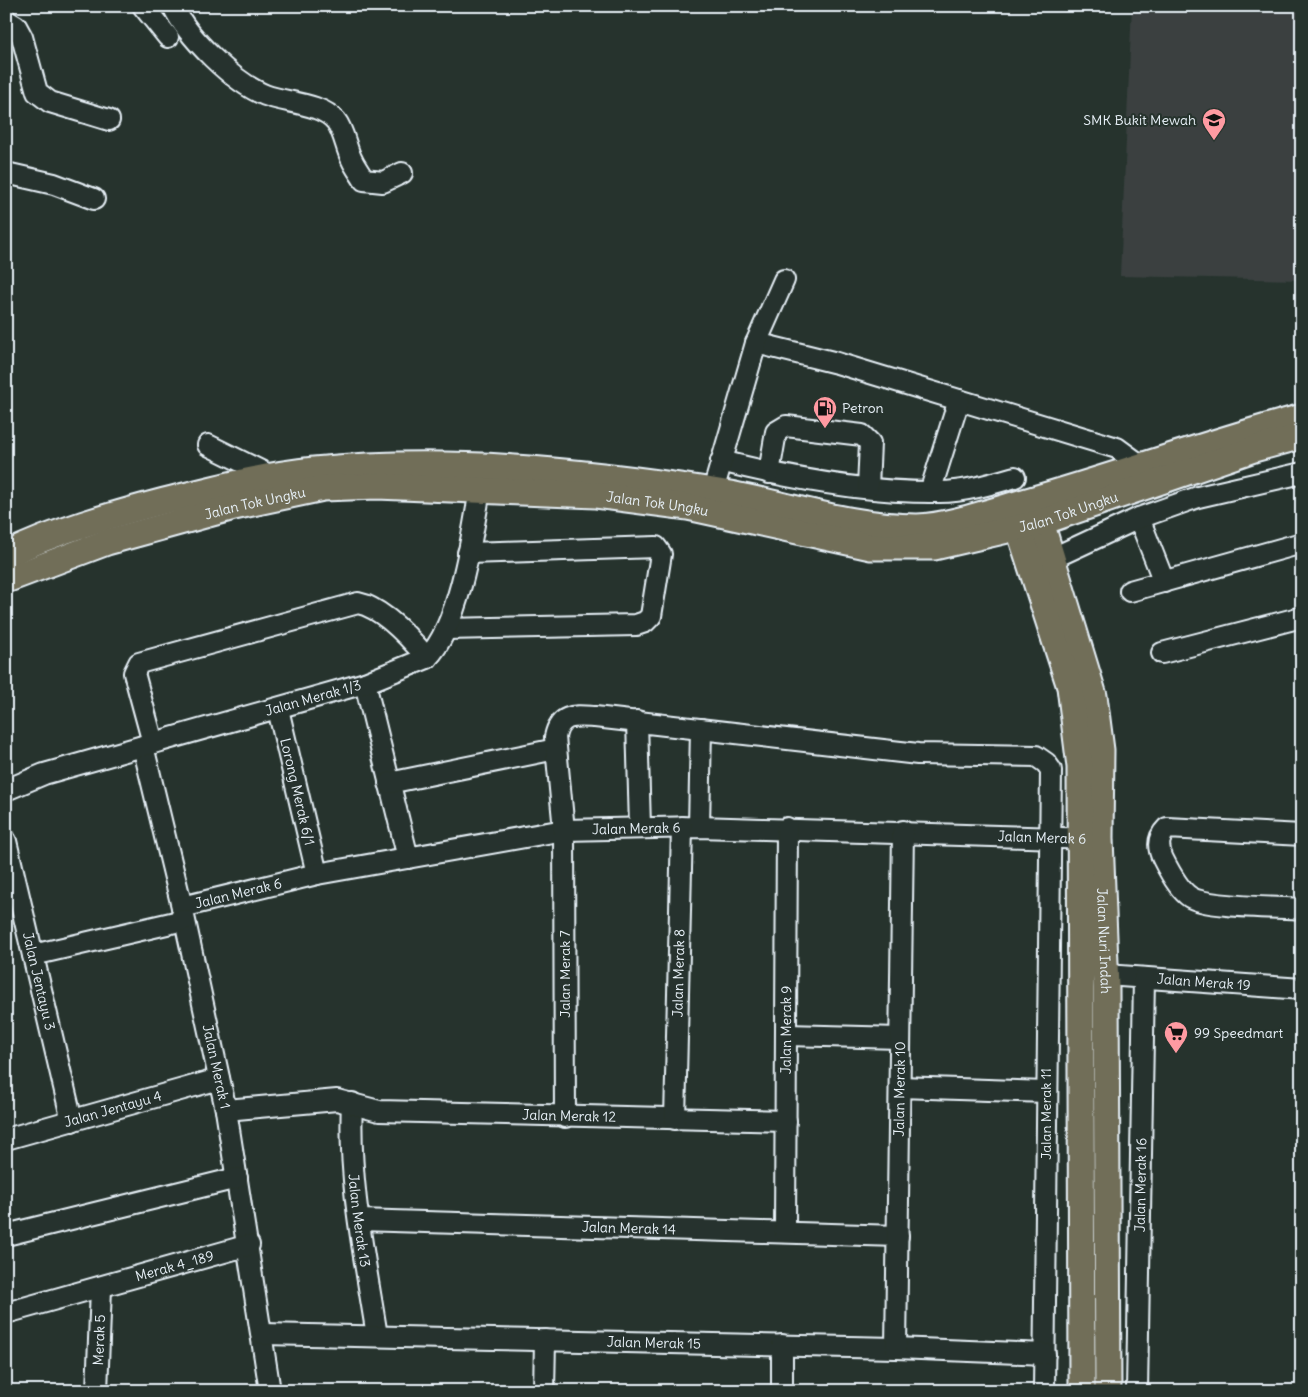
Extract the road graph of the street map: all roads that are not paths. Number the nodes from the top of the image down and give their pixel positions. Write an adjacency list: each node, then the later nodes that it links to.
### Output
1 (143, 6): 4 (street)
2 (172, 6): 7 (street)
3 (6, 20): 5 (street)
4 (168, 37)
5 (109, 120)
6 (6, 173): 8 (street)
7 (402, 173)
8 (94, 199)
9 (784, 280): 10 (street)
10 (756, 343): 11 (street); 15 (street)
11 (959, 400): 16 (street); 25 (street)
12 (1302, 417): 16 (main road, Jalan Tok Ungku)
13 (1302, 436): 26 (main road, Jalan Tok Ungku)
14 (208, 445): 19 (street)
15 (721, 461): 17 (street); 23 (street)
16 (1143, 467): 26 (main road, Jalan Tok Ungku)
17 (769, 473): 22 (street); 22 (street)
18 (1302, 474): 28 (street)
19 (273, 477): 21 (main road, Jalan Tok Ungku); 31 (main road, Jalan Tok Ungku)
20 (1015, 477): 24 (street)
21 (482, 479): 23 (main road, Jalan Tok Ungku); 26 (main road, Jalan Tok Ungku); 30 (street, Jalan Merak 1/3); 33 (main road, Jalan Tok Ungku)
22 (868, 487): 25 (street)
23 (713, 490): 27 (main road, Jalan Tok Ungku)
24 (956, 490): 25 (street); 27 (street)
25 (930, 492)
26 (1026, 513): 27 (main road, Jalan Tok Ungku); 32 (main road, Jalan Nuri Indah); 56 (main road, Jalan Nuri Indah)
27 (965, 518)
28 (1139, 518): 32 (street); 34 (street)
29 (1302, 543): 34 (street)
30 (469, 546): 37 (street, Jalan Merak 1/3); 37 (street)
31 (6, 555)
32 (1053, 558): 56 (main road, Jalan Nuri Indah)
33 (6, 580)
34 (1164, 582): 35 (street)
35 (1130, 591)
36 (1302, 616): 38 (street)
37 (446, 629): 39 (street, Jalan Merak 1/3)
38 (1162, 653)
39 (427, 658): 40 (street, Jalan Merak 1/3); 45 (street, Jalan Merak 1)
40 (365, 683): 41 (street, Jalan Merak 1/3); 47 (street)
41 (278, 709): 45 (street, Jalan Merak 1/3); 59 (street, Lorong Merak 6/1)
42 (564, 719): 43 (street, Jalan Merak 11); 46 (street, Jalan Merak 7)
43 (637, 721): 44 (street, Jalan Merak 11); 49 (street)
44 (701, 729): 50 (street, Jalan Merak 8); 55 (street, Jalan Merak 11)
45 (148, 744): 48 (street, Jalan Merak 1/3); 61 (street, Jalan Merak 1)
46 (556, 748): 47 (street); 52 (street, Jalan Merak 7)
47 (389, 783): 58 (street)
48 (7, 785)
49 (640, 827): 50 (street, Jalan Merak 6); 52 (street, Jalan Merak 6)
50 (691, 827): 51 (street, Jalan Merak 6); 74 (street, Jalan Merak 8)
51 (787, 828): 53 (street, Jalan Merak 6); 66 (street, Jalan Merak 9)
52 (564, 830): 58 (street, Jalan Merak 6); 73 (street, Jalan Merak 7)
53 (902, 831): 55 (street, Jalan Merak 6); 67 (street, Jalan Merak 10)
54 (1302, 835): 60 (street)
55 (1051, 838): 56 (street, Jalan Merak 6); 70 (street, Jalan Merak 11)
56 (1090, 839): 63 (main road, Jalan Nuri Indah); 97 (main road, Jalan Nuri Indah)
57 (6, 840): 62 (street, Jalan Jentayu 3)
58 (408, 858): 59 (street, Jalan Merak 6)
59 (318, 874): 61 (street, Jalan Merak 6)
60 (1302, 909)
61 (183, 914): 62 (street, Jalan Merak 6); 68 (street, Jalan Merak 1)
62 (33, 955): 75 (street, Jalan Jentayu 3)
63 (1106, 975): 64 (street, Jalan Merak 19); 98 (main road, Jalan Nuri Indah)
64 (1144, 978): 65 (street, Jalan Merak 19); 99 (street, Jalan Merak 16)
65 (1302, 989)
66 (786, 1035): 67 (street); 76 (street, Jalan Merak 9)
67 (900, 1038): 69 (street, Jalan Merak 10)
68 (219, 1079): 72 (street, Jalan Merak 1); 75 (street, Jalan Jentayu 4)
69 (900, 1087): 70 (street); 82 (street, Jalan Merak 10)
70 (1046, 1092): 91 (street, Jalan Merak 11)
71 (352, 1103): 72 (street, Jalan Merak 12); 73 (street, Jalan Merak 12); 79 (street, Jalan Merak 13)
72 (226, 1110): 78 (street, Jalan Merak 1)
73 (565, 1117): 74 (street, Jalan Merak 12)
74 (675, 1119): 76 (street, Jalan Merak 12)
75 (72, 1121): 77 (street, Jalan Jentayu 4)
76 (786, 1121): 80 (street, Jalan Merak 9)
77 (6, 1139)
78 (237, 1178): 81 (street); 83 (street, Jalan Merak 1)
79 (359, 1220): 80 (street, Jalan Merak 14); 87 (street, Jalan Merak 13)
80 (785, 1232): 82 (street, Jalan Merak 14)
81 (6, 1234)
82 (898, 1236): 90 (street, Jalan Merak 10)
83 (249, 1245): 84 (street, Merak 4_189); 86 (street, Jalan Merak 1)
84 (101, 1288): 85 (street, Merak 4_189); 92 (street, Merak 5)
85 (6, 1313)
86 (263, 1334): 87 (street, Jalan Merak 15); 93 (street, Jalan Merak 1)
87 (377, 1336): 88 (street, Jalan Merak 15)
88 (545, 1340): 89 (street, Jalan Merak 15); 94 (street)
89 (782, 1345): 90 (street, Jalan Merak 15); 95 (street)
90 (896, 1348): 91 (street, Jalan Merak 15)
91 (1046, 1354): 96 (street, Jalan Merak 11)
92 (97, 1391)
93 (270, 1391)
94 (544, 1391)
95 (782, 1391)
96 (1044, 1391)
97 (1082, 1391)
98 (1108, 1391)
99 (1137, 1391)

